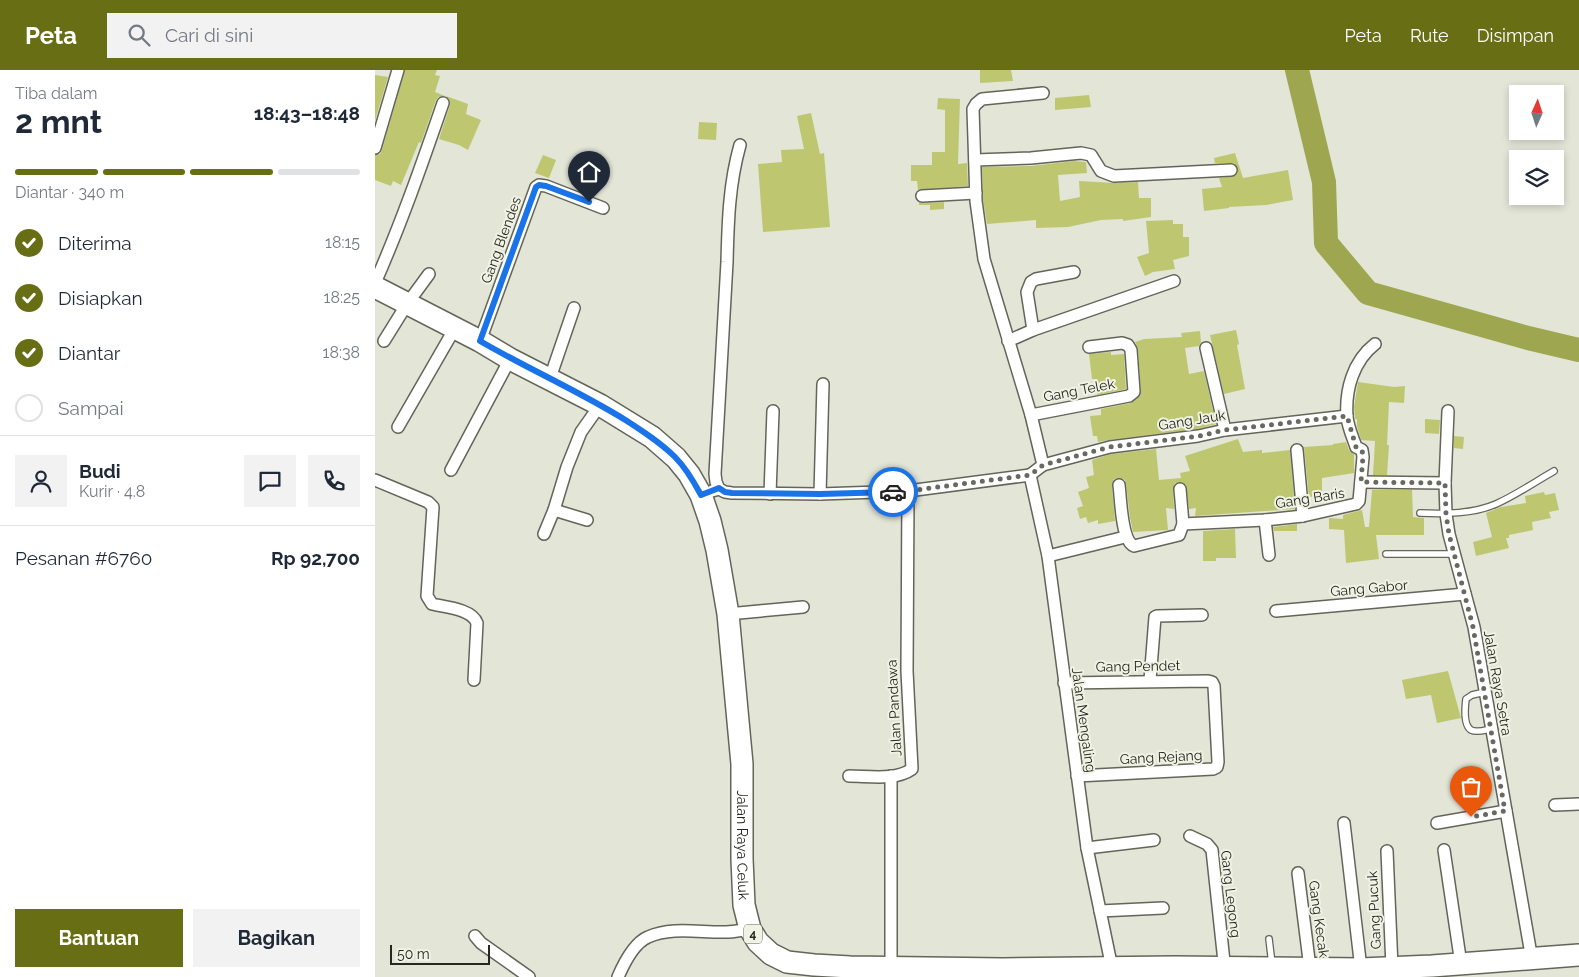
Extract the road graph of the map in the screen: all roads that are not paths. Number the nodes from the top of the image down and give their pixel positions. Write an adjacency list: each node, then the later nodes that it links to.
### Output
1 (398, 70): 5 (street)
2 (1043, 93): 6 (street)
3 (443, 103): 14 (street)
4 (740, 145): 46 (street)
5 (375, 148)
6 (975, 160): 7 (street); 8 (street)
7 (1231, 170)
8 (976, 193): 9 (street); 21 (street)
9 (921, 196)
10 (603, 208): 20 (street, Gang Blendes)
11 (1074, 272): 18 (street)
12 (429, 274): 15 (street)
13 (1174, 281): 18 (street)
14 (375, 285): 15 (highway, Jalan Raya Celuk / 4)
15 (407, 304): 17 (highway, Jalan Raya Celuk / 4); 19 (street)
16 (574, 308): 26 (street)
17 (455, 328): 20 (highway, Jalan Raya Celuk / 4); 33 (street)
18 (1033, 330): 21 (street)
19 (384, 341)
20 (480, 341): 25 (highway, Jalan Raya Celuk / 4)
21 (1008, 341): 31 (street)
22 (1375, 344): 32 (street, Gang Baris)
23 (1089, 347): 31 (street, Gang Telek)
24 (1206, 348): 34 (street)
25 (510, 359): 26 (highway, Jalan Raya Celuk / 4); 37 (street)
26 (550, 378): 28 (highway, Jalan Raya Celuk / 4)
27 (823, 384): 48 (street)
28 (600, 404): 46 (highway, Jalan Raya Celuk / 4); 49 (street)
29 (773, 411): 47 (street)
30 (1449, 411): 42 (street, Jalan Raya Setra)
31 (1031, 415): 36 (street)
32 (1347, 416): 34 (street, Gang Jauk); 41 (street, Gang Baris)
33 (398, 427)
34 (1225, 430): 36 (street, Gang Jauk)
35 (1297, 450): 52 (street)
36 (1043, 465): 39 (street)
37 (451, 470)
38 (1553, 471): 51 (lane)
39 (1030, 475): 45 (street); 61 (street, Jalan Mengaling)
40 (375, 480): 67 (street)
41 (1361, 482): 42 (street); 52 (street, Gang Baris)
42 (1445, 483): 51 (street, Jalan Raya Setra)
43 (1119, 485): 57 (street)
44 (1180, 490): 55 (street)
45 (908, 491): 48 (street); 74 (street, Jalan Pandawa)
46 (710, 492): 47 (street); 65 (highway, Jalan Raya Celuk / 4)
47 (770, 494): 48 (street)
48 (820, 494)
49 (554, 510): 53 (street); 56 (street)
50 (1420, 514): 51 (lane)
51 (1446, 514): 59 (street, Jalan Raya Setra)
52 (1303, 516): 54 (street, Gang Baris)
53 (587, 520)
54 (1265, 520): 55 (street, Gang Baris); 60 (street)
55 (1183, 524): 57 (street)
56 (544, 534)
57 (1125, 537): 61 (street)
58 (1387, 554): 59 (lane)
59 (1454, 554): 62 (street, Jalan Raya Setra)
60 (1269, 555)
61 (1048, 556): 69 (street, Jalan Mengaling)
62 (1465, 594): 64 (street, Gang Gabor); 70 (street, Jalan Raya Setra)
63 (803, 607): 65 (street)
64 (1276, 611)
65 (729, 614): 89 (highway, Jalan Raya Celuk / 4)
66 (1202, 615): 68 (street)
67 (474, 680)
68 (1150, 680): 69 (street, Gang Pendet); 72 (street, Gang Pendet)
69 (1064, 683): 75 (street, Jalan Mengaling)
70 (1485, 692): 71 (street, Jalan Raya Setra); 71 (lane)
71 (1491, 728): 78 (street, Jalan Raya Setra)
72 (1217, 766): 75 (street, Gang Rejang)
73 (849, 776): 74 (street)
74 (891, 776): 99 (street, Jalan Pandawa)
75 (1077, 776): 83 (street, Jalan Mengaling)
76 (1579, 804): 77 (street)
77 (1555, 805)
78 (1505, 811): 80 (street); 93 (street, Jalan Raya Setra)
79 (1343, 823): 100 (street)
80 (1437, 823)
81 (1190, 836): 103 (street, Gang Legong)
82 (1154, 840): 83 (street)
83 (1087, 848): 88 (street, Jalan Mengaling)
84 (1444, 850): 94 (street)
85 (1387, 851): 95 (street, Gang Pucuk)
86 (1298, 874): 97 (street, Gang Kecak)
87 (1163, 908): 88 (street)
88 (1100, 911): 96 (street, Jalan Mengaling)
89 (750, 929): 98 (highway, Jalan Raya Celuk / 4); 109 (street)
90 (475, 936): 108 (street)
91 (1269, 939): 107 (lane)
92 (1579, 955): 93 (highway, Jalan Raya Celuk / 4)
93 (1532, 960): 94 (highway, Jalan Raya Celuk / 4)
94 (1461, 964): 104 (highway, Jalan Raya Celuk / 4)
95 (1392, 967): 100 (highway, Jalan Raya Celuk / 4); 104 (highway, Jalan Raya Celuk / 4)
96 (1112, 968): 102 (highway, Jalan Raya Celuk / 4); 106 (highway, Jalan Raya Celuk / 4)
97 (1310, 968): 100 (highway, Jalan Raya Celuk / 4); 107 (highway, Jalan Raya Celuk / 4)
98 (813, 971): 101 (highway, Jalan Raya Celuk / 4)
99 (899, 971): 101 (highway, Jalan Raya Celuk / 4); 105 (highway, Jalan Raya Celuk / 4)
100 (1366, 971)
101 (849, 972)
102 (1174, 972): 103 (highway, Jalan Raya Celuk / 4)
103 (1225, 972): 107 (highway, Jalan Raya Celuk / 4)
104 (1433, 972)
105 (966, 973): 106 (highway, Jalan Raya Celuk / 4)
106 (1003, 973)
107 (1274, 973)
108 (529, 977)
109 (618, 977)

